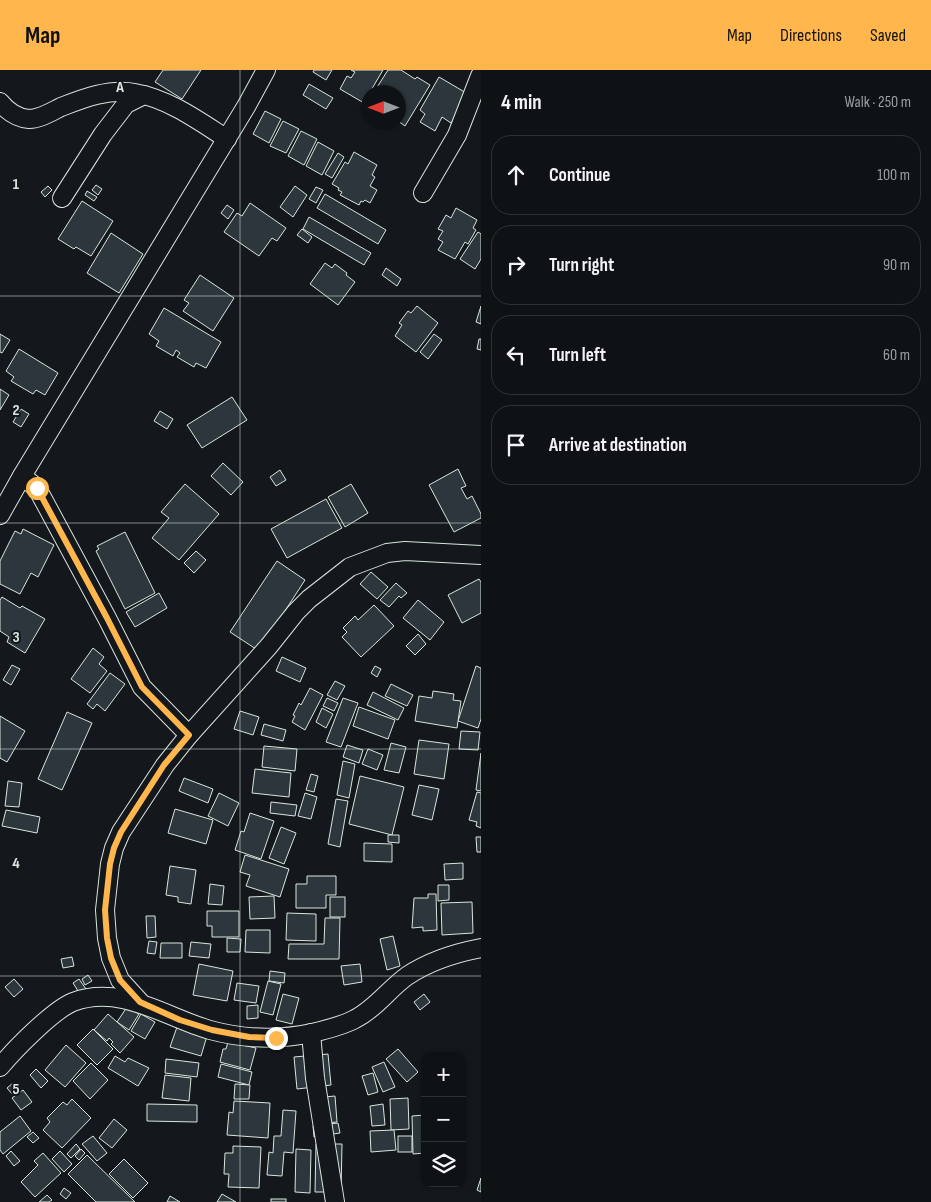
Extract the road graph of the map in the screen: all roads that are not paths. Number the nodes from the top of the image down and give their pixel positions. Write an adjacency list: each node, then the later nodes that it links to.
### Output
1 (266, 70): 5 (street)
2 (477, 74): 6 (street)
3 (144, 95): 4 (street); 5 (street); 7 (street)
4 (0, 102)
5 (227, 139): 8 (street)
6 (423, 193)
7 (62, 198)
8 (22, 476): 9 (street); 11 (street)
9 (0, 515)
10 (481, 555): 11 (street)
11 (189, 735): 13 (street)
12 (481, 948): 14 (street)
13 (140, 1002): 14 (street); 15 (street)
14 (311, 1033): 16 (street)
15 (0, 1068)
16 (335, 1202)

